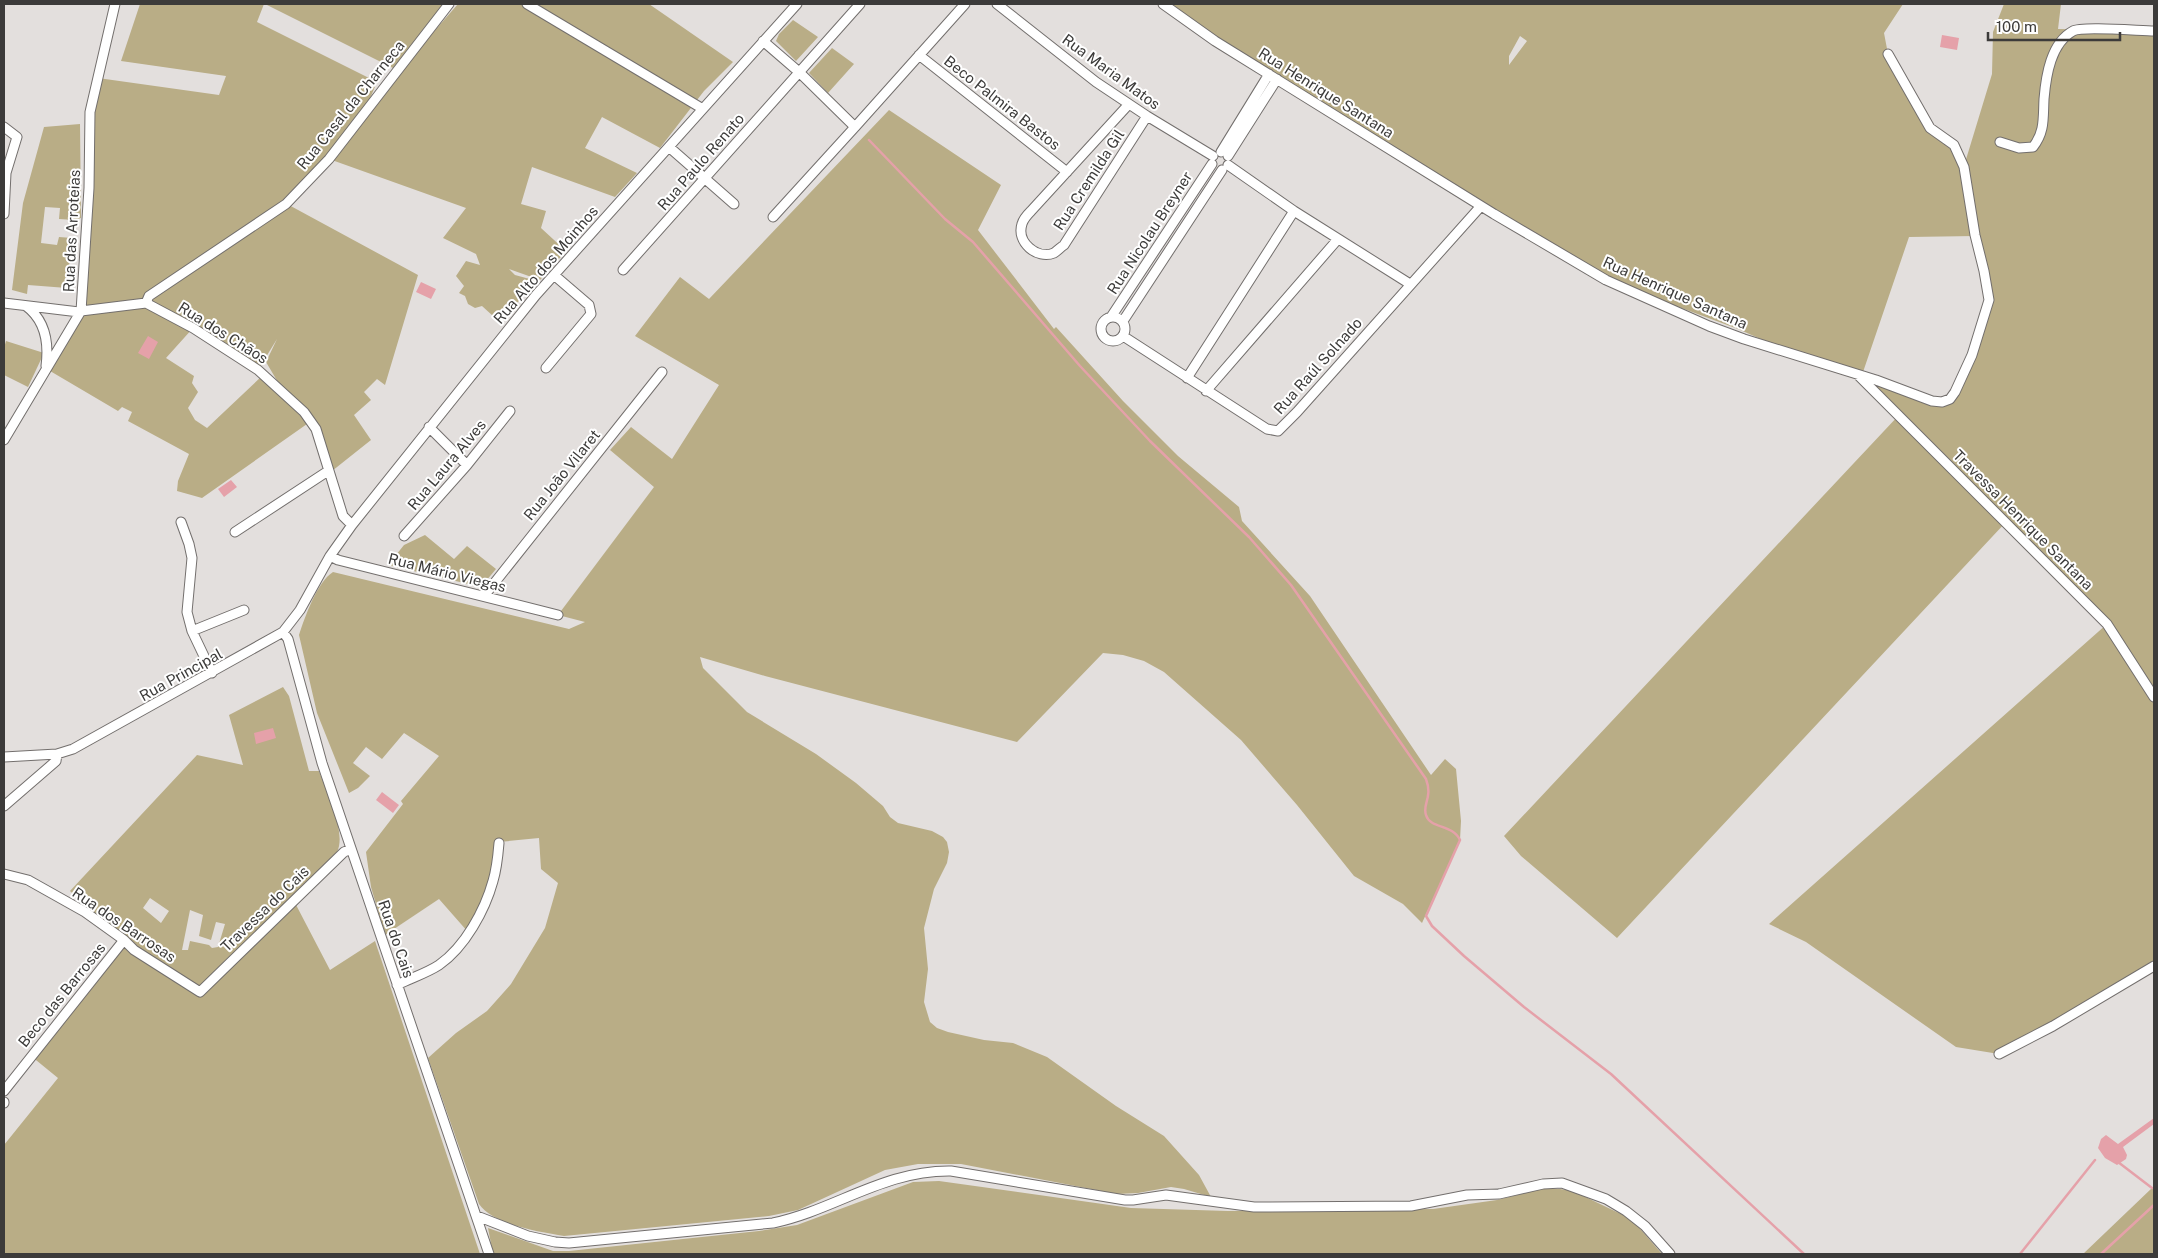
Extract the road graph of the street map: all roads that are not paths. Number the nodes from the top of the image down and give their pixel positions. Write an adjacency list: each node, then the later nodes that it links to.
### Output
1 (115, 4): 37 (street, Rua das Arroteias)
2 (449, 4): 35 (street, Rua Casal da Charneca)
3 (527, 4): 16 (street)
4 (797, 4): 10 (street, Rua Alto dos Moinhos)
5 (860, 4): 13 (street, Rua Paulo Renato)
6 (965, 4): 12 (street)
7 (997, 4): 15 (street, Rua Maria Matos)
8 (1163, 4): 14 (street, Rua Henrique Santana)
9 (2154, 31): 20 (street)
10 (763, 41): 13 (street); 16 (street, Rua Alto dos Moinhos)
11 (1888, 54): 44 (street, Rua Henrique Santana)
12 (919, 55): 19 (street); 23 (street, Beco Palmira Bastos)
13 (799, 72): 19 (street); 24 (street, Rua Paulo Renato)
14 (1273, 76): 22 (street, Rua Nicolau Breyner); 26 (street, Rua Henrique Santana)
15 (1129, 104): 17 (street, Rua Maria Matos); 23 (street, Rua Cremilda Gil)
16 (703, 109): 21 (street, Rua Alto dos Moinhos)
17 (1147, 116): 22 (street, Rua Maria Matos); 23 (street, Rua Cremilda Gil)
18 (4, 127): 28 (street)
19 (855, 127): 29 (street)
20 (2000, 142)
21 (669, 148): 24 (street); 32 (street, Rua Alto dos Moinhos)
22 (1221, 160): 27 (street, Rua Maria Matos); 38 (street, Rua Nicolau Breyner); 39 (street, Rua Nicolau Breyner)
23 (1067, 172)
24 (704, 178): 25 (street); 31 (street, Rua Paulo Renato)
25 (734, 204)
26 (1481, 206): 33 (street, Rua Raúl Solnado); 44 (street, Rua Henrique Santana)
27 (1294, 211): 30 (street, Rua Maria Matos); 45 (street)
28 (4, 214)
29 (773, 217)
30 (1338, 239): 33 (street, Rua Maria Matos); 46 (street)
31 (623, 270)
32 (554, 275): 41 (street); 48 (street, Rua Alto dos Moinhos)
33 (1410, 284): 46 (street, Rua Raúl Solnado)
34 (4, 303): 36 (street)
35 (146, 303): 37 (street); 51 (street, Rua dos Chãos)
36 (26, 306): 37 (street); 42 (street)
37 (80, 312): 42 (street, Rua das Arroteias)
38 (1111, 317): 39 (street); 40 (street)
39 (1123, 322): 40 (street)
40 (1123, 336): 45 (street, Rua Raúl Solnado)
41 (546, 368)
42 (46, 370): 49 (street, Rua das Arroteias)
43 (662, 372): 57 (street, Rua João Vilaret)
44 (1857, 374): 63 (street, Travessa Henrique Santana)
45 (1186, 378): 46 (street, Rua Raúl Solnado)
46 (1206, 391)
47 (510, 411): 50 (street, Rua Laura Alves)
48 (429, 427): 50 (street); 53 (street, Rua Alto dos Moinhos)
49 (4, 440)
50 (467, 465): 55 (street, Rua Laura Alves)
51 (328, 471): 53 (street, Rua dos Chãos); 54 (street)
52 (181, 522): 60 (street)
53 (352, 525): 56 (street, Rua Alto dos Moinhos)
54 (235, 532)
55 (404, 536)
56 (330, 556): 57 (street, Rua Mário Viegas); 61 (street, Rua Principal)
57 (484, 596): 59 (street, Rua Mário Viegas)
58 (244, 610): 60 (street)
59 (558, 615)
60 (192, 631): 62 (street)
61 (283, 632): 62 (street, Rua Principal); 68 (street, Rua do Cais)
62 (212, 673): 64 (street, Rua Principal)
63 (2154, 697)
64 (57, 754): 65 (street, Rua Principal); 66 (street)
65 (4, 757)
66 (4, 806)
67 (499, 842): 72 (street)
68 (351, 849): 72 (street, Rua do Cais); 73 (street, Travessa do Cais)
69 (4, 874): 70 (street, Rua dos Barrosas)
70 (124, 940): 73 (street, Rua dos Barrosas); 75 (street, Beco das Barrosas)
71 (2154, 966): 74 (street)
72 (397, 985): 76 (street, Rua do Cais)
73 (200, 992)
74 (1999, 1054)
75 (4, 1091)
76 (477, 1216): 77 (street, Rua do Cais); 78 (street)
77 (490, 1254)
78 (1670, 1254)

